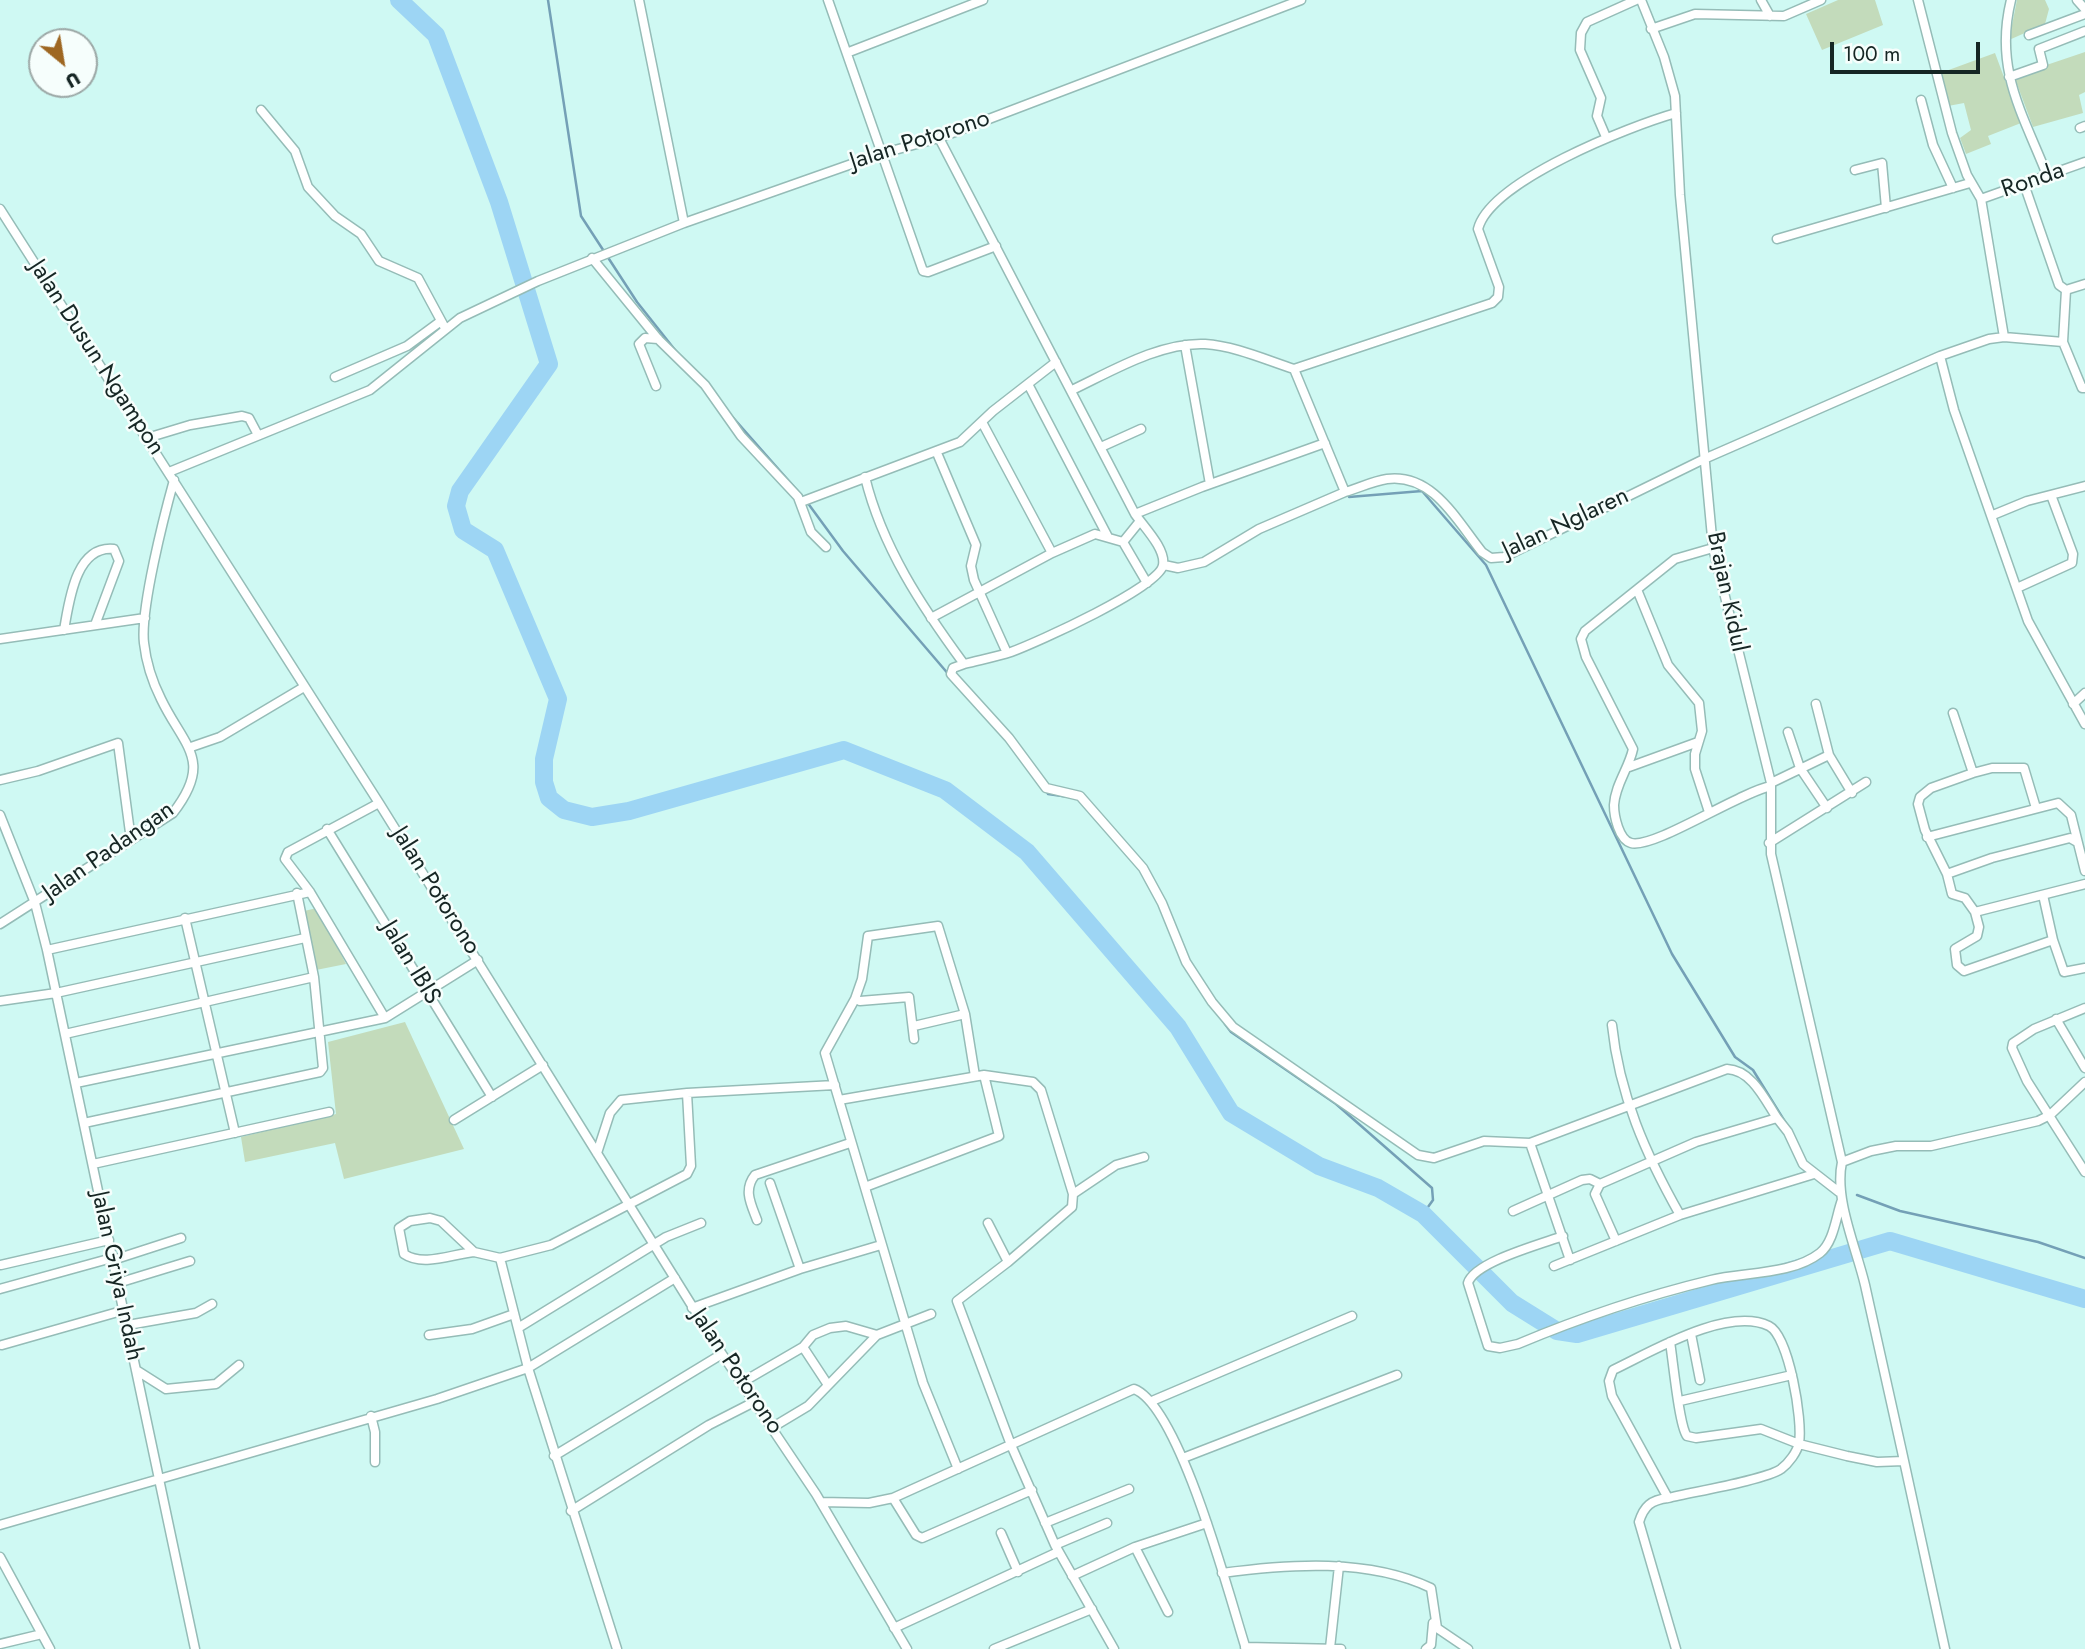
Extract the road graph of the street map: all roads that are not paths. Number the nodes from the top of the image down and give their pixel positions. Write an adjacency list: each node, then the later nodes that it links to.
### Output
1 (639, 0): 34 (street)
2 (828, 0): 17 (street)
3 (983, 0): 17 (street)
4 (1301, 0): 23 (street, Jalan Potorono)
5 (1638, 0): 14 (street, Brajan Kidul); 22 (street)
6 (1761, 0): 13 (street)
7 (1821, 0): 11 (street)
8 (1918, 0): 28 (street)
9 (2011, 0): 18 (street)
10 (2077, 0): 12 (street)
11 (1803, 4): 13 (street)
12 (2085, 12): 16 (street)
13 (1770, 16): 14 (street)
14 (1651, 29): 21 (street, Brajan Kidul)
15 (2085, 31): 18 (street)
16 (2029, 36)
17 (849, 52): 24 (street)
18 (2010, 77): 27 (street)
19 (1921, 100): 30 (street)
20 (261, 110): 40 (street)
21 (1676, 113): 22 (street); 60 (street, Brajan Kidul)
22 (1606, 137): 47 (street)
23 (939, 138): 24 (street, Jalan Potorono); 36 (street)
24 (880, 154): 34 (street, Jalan Potorono); 36 (street)
25 (2085, 162): 27 (street, Ronda)
26 (1854, 170): 32 (street)
27 (2047, 175): 29 (street, Ronda)
28 (1970, 183): 30 (street); 31 (street)
29 (2024, 184): 31 (street, Ronda); 39 (street)
30 (1953, 188): 32 (street)
31 (1981, 199): 41 (street)
32 (1886, 208): 35 (street)
33 (0, 209): 56 (street, Jalan Dusun Ngampon)
34 (684, 223): 37 (street, Jalan Potorono)
35 (1777, 239)
36 (996, 246): 46 (street)
37 (595, 257): 40 (street, Jalan Potorono); 42 (street)
38 (2085, 284): 39 (street)
39 (2066, 290): 43 (street)
40 (443, 324): 48 (street); 55 (street)
41 (2004, 337): 43 (street, Jalan Nglaren); 45 (street, Jalan Nglaren)
42 (658, 340): 50 (street); 68 (street)
43 (2063, 342): 52 (street)
44 (1185, 345): 47 (street); 51 (street); 64 (street)
45 (1940, 355): 60 (street, Jalan Nglaren); 69 (street)
46 (1056, 362): 49 (street); 51 (street)
47 (1294, 369): 57 (street)
48 (335, 377)
49 (1027, 384): 53 (street); 71 (street)
50 (656, 386)
51 (1072, 390): 58 (street)
52 (2084, 391)
53 (983, 424): 59 (street); 75 (street)
54 (1141, 429): 58 (street)
55 (258, 435): 56 (street); 61 (street)
56 (147, 438): 61 (street, Jalan Dusun Ngampon)
57 (1325, 443): 64 (street); 66 (street)
58 (1101, 447): 70 (street)
59 (937, 453): 62 (street); 80 (street)
60 (1704, 459): 66 (street, Jalan Nglaren); 74 (street, Brajan Kidul)
61 (169, 472): 63 (street, Jalan Potorono)
62 (865, 477): 68 (street); 82 (street)
63 (174, 480): 81 (street); 88 (street, Jalan Potorono)
64 (1210, 484): 70 (street)
65 (2085, 486): 67 (street)
66 (1345, 492): 76 (street, Jalan Nglaren)
67 (2051, 495): 69 (street); 78 (street)
68 (804, 501): 73 (street)
69 (1993, 514): 78 (street)
70 (1137, 518): 72 (street); 76 (street)
71 (1108, 537): 72 (street); 75 (street)
72 (1123, 542): 77 (street)
73 (826, 547)
74 (1713, 548): 79 (street); 103 (street, Brajan Kidul)
75 (1052, 553): 80 (street)
76 (1164, 565): 77 (street)
77 (1147, 583): 86 (street)
78 (2017, 588): 91 (street)
79 (1638, 592): 95 (street); 98 (street)
80 (981, 593): 82 (street); 86 (street)
81 (145, 618): 83 (street); 96 (street)
82 (932, 618): 87 (street)
83 (95, 625): 84 (street); 84 (street)
84 (64, 630): 85 (street)
85 (0, 639)
86 (1007, 653): 87 (street)
87 (964, 664): 165 (street)
88 (304, 687): 96 (street); 105 (street, Jalan Potorono)
89 (2085, 693): 91 (street)
90 (1816, 704): 97 (street)
91 (2073, 704): 93 (street)
92 (1952, 713): 100 (street)
93 (2085, 724)
94 (1788, 732): 99 (street)
95 (1698, 742): 98 (street); 108 (street)
96 (191, 747): 112 (street, Jalan Padangan)
97 (1829, 755): 99 (street); 104 (street)
98 (1629, 767): 108 (street)
99 (1800, 768): 103 (street); 106 (street)
100 (1973, 773): 107 (street); 111 (street)
101 (0, 780): 112 (street)
102 (1866, 782): 104 (street)
103 (1771, 785): 108 (street); 114 (street, Brajan Kidul)
104 (1852, 793): 106 (street)
105 (379, 803): 110 (street); 128 (street, Jalan Potorono)
106 (1827, 808): 114 (street)
107 (2036, 808): 111 (street); 113 (street)
108 (1709, 811)
109 (0, 815): 121 (street, Jalan Griya Indah)
110 (327, 829): 118 (street); 132 (street, Jalan IBIS)
111 (1927, 837): 116 (street)
112 (131, 840): 121 (street, Jalan Padangan)
113 (2077, 842): 115 (street); 116 (street)
114 (1769, 843): 169 (street, Brajan Kidul)
115 (2085, 871)
116 (1947, 874): 122 (street)
117 (2085, 884): 120 (street)
118 (310, 892): 119 (street); 139 (street)
119 (297, 893): 123 (street); 125 (street)
120 (2043, 895): 122 (street); 126 (street)
121 (35, 903): 124 (street, Jalan Padangan); 127 (street, Jalan Griya Indah)
122 (1975, 912): 126 (street)
123 (185, 918): 127 (street); 129 (street)
124 (0, 924)
125 (305, 938): 129 (street); 131 (street)
126 (2053, 940): 130 (street)
127 (47, 950): 133 (street, Jalan Griya Indah)
128 (478, 960): 132 (street); 147 (street, Jalan Potorono)
129 (196, 962): 133 (street); 135 (street)
130 (2085, 968)
131 (314, 977): 135 (street); 143 (street)
132 (428, 992): 139 (street); 155 (street, Jalan IBIS)
133 (56, 993): 134 (street); 144 (street, Jalan Griya Indah)
134 (0, 1001)
135 (203, 1001): 144 (street); 146 (street)
136 (860, 1001): 142 (street)
137 (2085, 1008): 140 (street)
138 (965, 1014): 142 (street); 149 (street); 152 (street)
139 (385, 1018): 143 (street)
140 (2056, 1018): 148 (street); 159 (street)
141 (1612, 1025): 157 (street)
142 (914, 1026): 145 (street)
143 (321, 1029): 146 (street); 153 (street)
144 (65, 1034): 151 (street, Jalan Griya Indah)
145 (914, 1039)
146 (215, 1052): 151 (street); 153 (street)
147 (543, 1065): 155 (street); 166 (street, Jalan Potorono)
148 (2085, 1068)
149 (980, 1075): 156 (street); 175 (street); 176 (street)
150 (2085, 1082): 159 (street)
151 (76, 1083): 162 (street, Jalan Griya Indah)
152 (835, 1085): 154 (street); 156 (street)
153 (225, 1092): 162 (street); 163 (street)
154 (687, 1093): 166 (street); 179 (street)
155 (492, 1097): 161 (street)
156 (839, 1100): 164 (street)
157 (1629, 1107): 160 (street); 165 (street); 168 (street)
158 (329, 1112): 163 (street)
159 (2050, 1115): 169 (street); 171 (street)
160 (1777, 1118): 168 (street); 172 (street)
161 (454, 1120)
162 (84, 1123): 170 (street, Jalan Griya Indah)
163 (234, 1133): 170 (street)
164 (850, 1143): 175 (street); 182 (street)
165 (1530, 1143): 177 (street)
166 (597, 1153): 179 (street, Jalan Potorono)
167 (1144, 1157): 176 (street)
168 (1652, 1161): 174 (street); 181 (street)
169 (1842, 1162): 178 (street, Brajan Kidul)
170 (93, 1164): 187 (street, Jalan Griya Indah)
171 (2085, 1172)
172 (1814, 1174): 178 (street); 181 (street)
173 (770, 1183): 199 (street)
174 (1600, 1184): 177 (street); 188 (street)
175 (865, 1187): 190 (street)
176 (1073, 1194): 196 (street)
177 (1548, 1195): 180 (street); 185 (street)
178 (1841, 1196): 185 (street); 236 (street)
179 (627, 1204): 189 (street, Jalan Potorono); 192 (street)
180 (1513, 1211)
181 (1680, 1215): 188 (street)
182 (757, 1220)
183 (701, 1223): 189 (street)
184 (988, 1223): 196 (street)
185 (1563, 1236): 194 (street)
186 (181, 1238): 193 (street)
187 (109, 1240): 193 (street, Jalan Griya Indah); 197 (street)
188 (1616, 1241): 194 (street)
189 (655, 1244): 200 (street, Jalan Potorono); 211 (street)
190 (881, 1245): 199 (street); 209 (street)
191 (474, 1252): 191 (street); 192 (street)
192 (500, 1258): 206 (street)
193 (113, 1259): 201 (street, Jalan Griya Indah); 202 (street)
194 (1570, 1259): 198 (street)
195 (190, 1261): 201 (street)
196 (1008, 1262): 233 (street)
197 (1, 1265)
198 (1554, 1266)
199 (800, 1269): 204 (street)
200 (675, 1278): 204 (street, Jalan Potorono); 220 (street)
201 (118, 1283): 205 (street, Jalan Griya Indah)
202 (0, 1289)
203 (212, 1304): 210 (street)
204 (692, 1308): 218 (street, Jalan Potorono)
205 (125, 1310): 210 (street, Jalan Griya Indah); 216 (street)
206 (514, 1314): 211 (street); 213 (street)
207 (931, 1314): 209 (street)
208 (1352, 1315): 228 (street)
209 (905, 1324): 214 (street); 238 (street)
210 (128, 1325): 221 (street, Jalan Griya Indah)
211 (518, 1328): 220 (street)
212 (1690, 1334): 215 (street); 223 (street); 224 (street)
213 (429, 1335)
214 (877, 1335): 217 (street); 226 (street)
215 (1670, 1342): 229 (street); 243 (street)
216 (2, 1345)
217 (803, 1347): 225 (street); 226 (street)
218 (722, 1354): 225 (street, Jalan Potorono); 234 (street)
219 (239, 1365): 221 (street)
220 (528, 1368): 230 (street); 234 (street)
221 (136, 1370): 239 (street, Jalan Griya Indah)
222 (1397, 1375): 235 (street)
223 (1792, 1375): 229 (street); 232 (street)
224 (1700, 1380)
225 (741, 1383): 227 (street, Jalan Potorono)
226 (828, 1385): 231 (street)
227 (756, 1401): 231 (street, Jalan Potorono); 245 (street)
228 (1152, 1401): 233 (street); 235 (street)
229 (1680, 1401): 232 (street)
230 (370, 1416): 237 (street); 239 (street)
231 (773, 1427): 244 (street, Jalan Potorono)
232 (1799, 1444): 236 (street); 243 (street)
233 (1011, 1445): 238 (street); 241 (street)
234 (554, 1456): 245 (street)
235 (1183, 1458): 248 (street)
236 (1904, 1461): 277 (street)
237 (375, 1462)
238 (958, 1469): 242 (street)
239 (159, 1478): 249 (street); 268 (street, Jalan Griya Indah)
240 (1129, 1489): 246 (street)
241 (1032, 1490): 242 (street); 246 (street)
242 (893, 1498): 244 (street)
243 (1668, 1498): 276 (street)
244 (821, 1502): 262 (street, Jalan Potorono)
245 (571, 1511): 269 (street)
246 (1045, 1522): 252 (street)
247 (1107, 1523): 252 (street)
248 (1206, 1524): 251 (street); 257 (street)
249 (0, 1525)
250 (1001, 1533): 256 (street)
251 (1135, 1547): 258 (street); 260 (street)
252 (1057, 1548): 256 (street); 258 (street)
253 (0, 1557): 255 (street)
254 (1339, 1566): 257 (street); 261 (street); 266 (street)
255 (3, 1567): 263 (street)
256 (1018, 1572): 262 (street)
257 (1222, 1573): 265 (street)
258 (1072, 1576): 259 (street)
259 (1092, 1609): 271 (street); 272 (street)
260 (1168, 1612)
261 (1433, 1619): 274 (street); 275 (street)
262 (894, 1628): 270 (street, Jalan Potorono)
263 (42, 1634): 264 (street); 267 (street)
264 (0, 1644)
265 (1246, 1648): 266 (street)
266 (1330, 1648): 273 (street)
267 (50, 1649)
268 (195, 1649)
269 (617, 1649)
270 (907, 1649)
271 (994, 1649)
272 (1114, 1649)
273 (1341, 1649)
274 (1426, 1649)
275 (1468, 1649)
276 (1676, 1649)
277 (1945, 1649)

